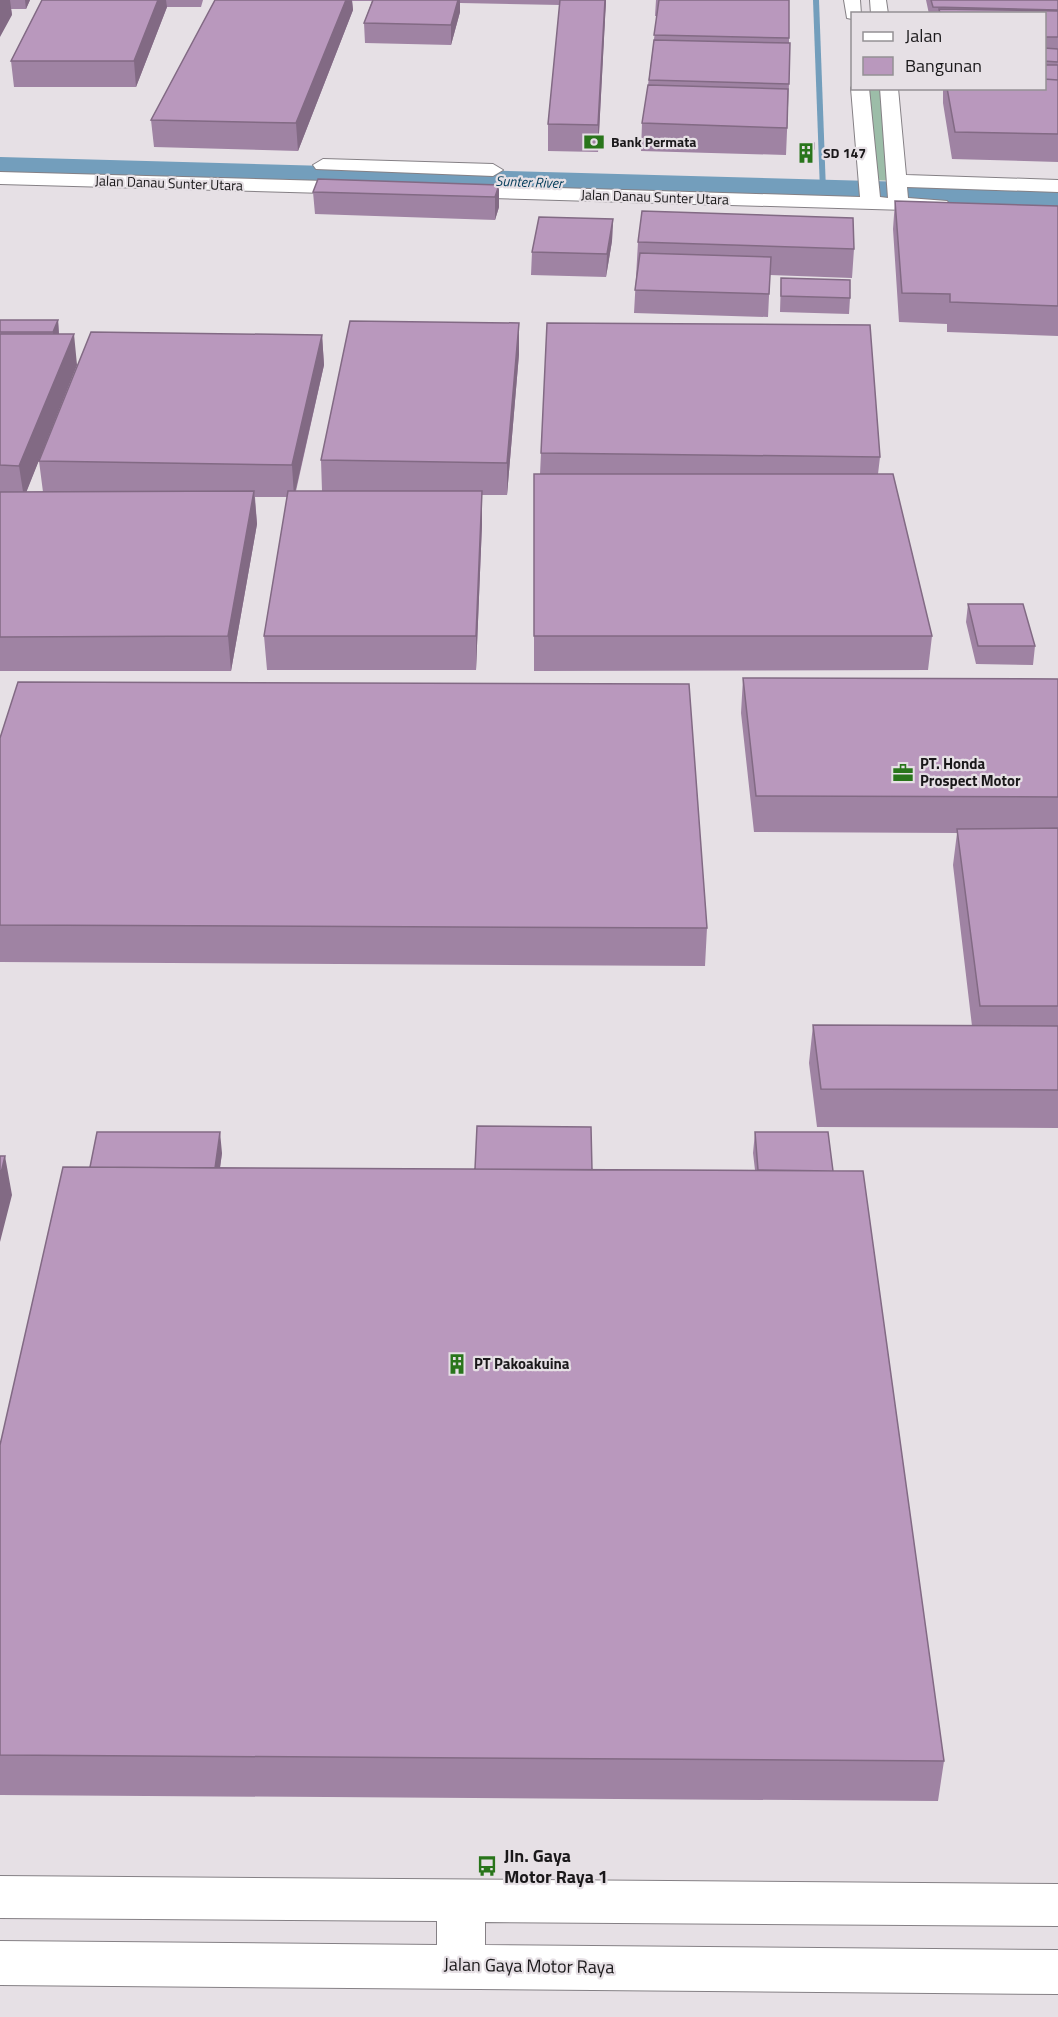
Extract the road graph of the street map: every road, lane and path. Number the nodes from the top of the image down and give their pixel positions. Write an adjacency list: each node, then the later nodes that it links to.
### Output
1 (860, 90): 10 (main road)
2 (889, 90): 11 (main road)
3 (309, 165): 4 (main road)
4 (512, 171)
5 (0, 178): 8 (main road, Jalan Danau Sunter Utara)
6 (848, 180): 10 (main road, Jalan Danau Sunter Utara)
7 (1058, 186): 11 (main road, Jalan Danau Sunter Utara)
8 (383, 189)
9 (431, 190): 10 (main road, Jalan Danau Sunter Utara)
10 (870, 192): 11 (main road, Jalan Danau Sunter Utara)
11 (898, 192): 12 (main road, Jalan Danau Sunter Utara)
12 (964, 206)
13 (0, 1897): 14 (main road)
14 (462, 1900): 15 (main road); 17 (main road)
15 (1058, 1905)
16 (0, 1964): 17 (main road, Jalan Gaya Motor Raya)
17 (460, 1965): 18 (main road, Jalan Gaya Motor Raya)
18 (1058, 1972)

